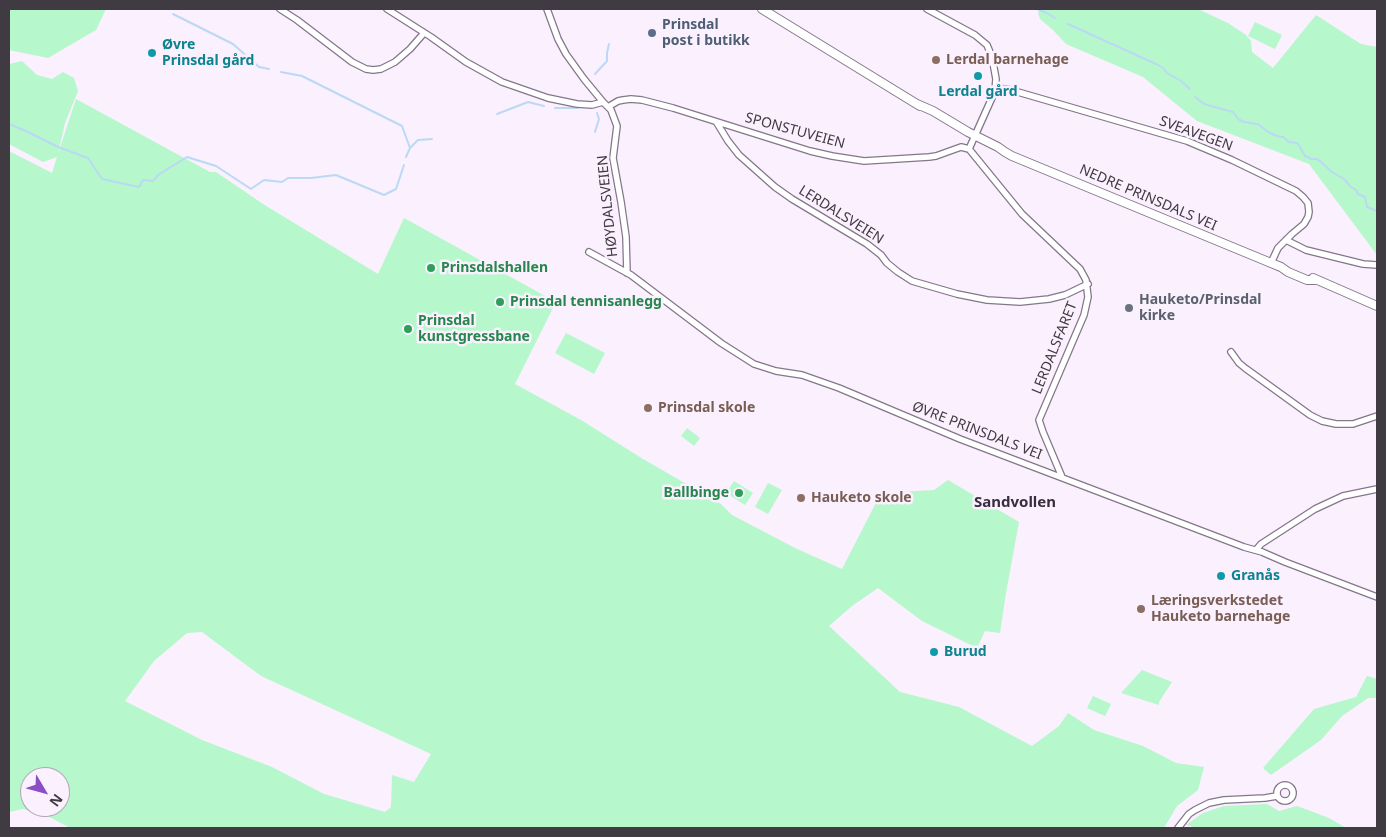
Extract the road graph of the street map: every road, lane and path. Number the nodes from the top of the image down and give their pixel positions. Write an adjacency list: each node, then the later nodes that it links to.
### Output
1 (280, 9): 6 (street)
2 (387, 9): 6 (street, SPONSTUVEIEN)
3 (547, 9): 8 (street, HØYDALSVEIEN)
4 (762, 9): 10 (main road, NEDRE PRINSDALS VEI)
5 (927, 9): 7 (street)
6 (424, 33): 8 (street, SPONSTUVEIEN)
7 (996, 88): 10 (street); 12 (street, SVEAVEGEN)
8 (605, 105): 9 (street, SPONSTUVEIEN); 16 (street, HØYDALSVEIEN)
9 (717, 123): 11 (street, SPONSTUVEIEN); 17 (street, LERDALSVEIEN)
10 (974, 138): 11 (street); 14 (main road, NEDRE PRINSDALS VEI)
11 (969, 149): 17 (street)
12 (1286, 240): 14 (street, SVEAVEGEN); 15 (street)
13 (589, 252): 16 (street, ØVRE PRINSDALS VEI)
14 (1271, 263): 18 (main road, NEDRE PRINSDALS VEI)
15 (1377, 265)
16 (627, 273): 21 (street, ØVRE PRINSDALS VEI)
17 (1088, 284): 21 (street, LERDALSFARET)
18 (1377, 306)
19 (1231, 352): 20 (street)
20 (1377, 416)
21 (1062, 477): 23 (street, ØVRE PRINSDALS VEI)
22 (1377, 489): 23 (street)
23 (1256, 550): 24 (street, ØVRE PRINSDALS VEI)
24 (1377, 597)
25 (1277, 796): 26 (street)
26 (1178, 828)

